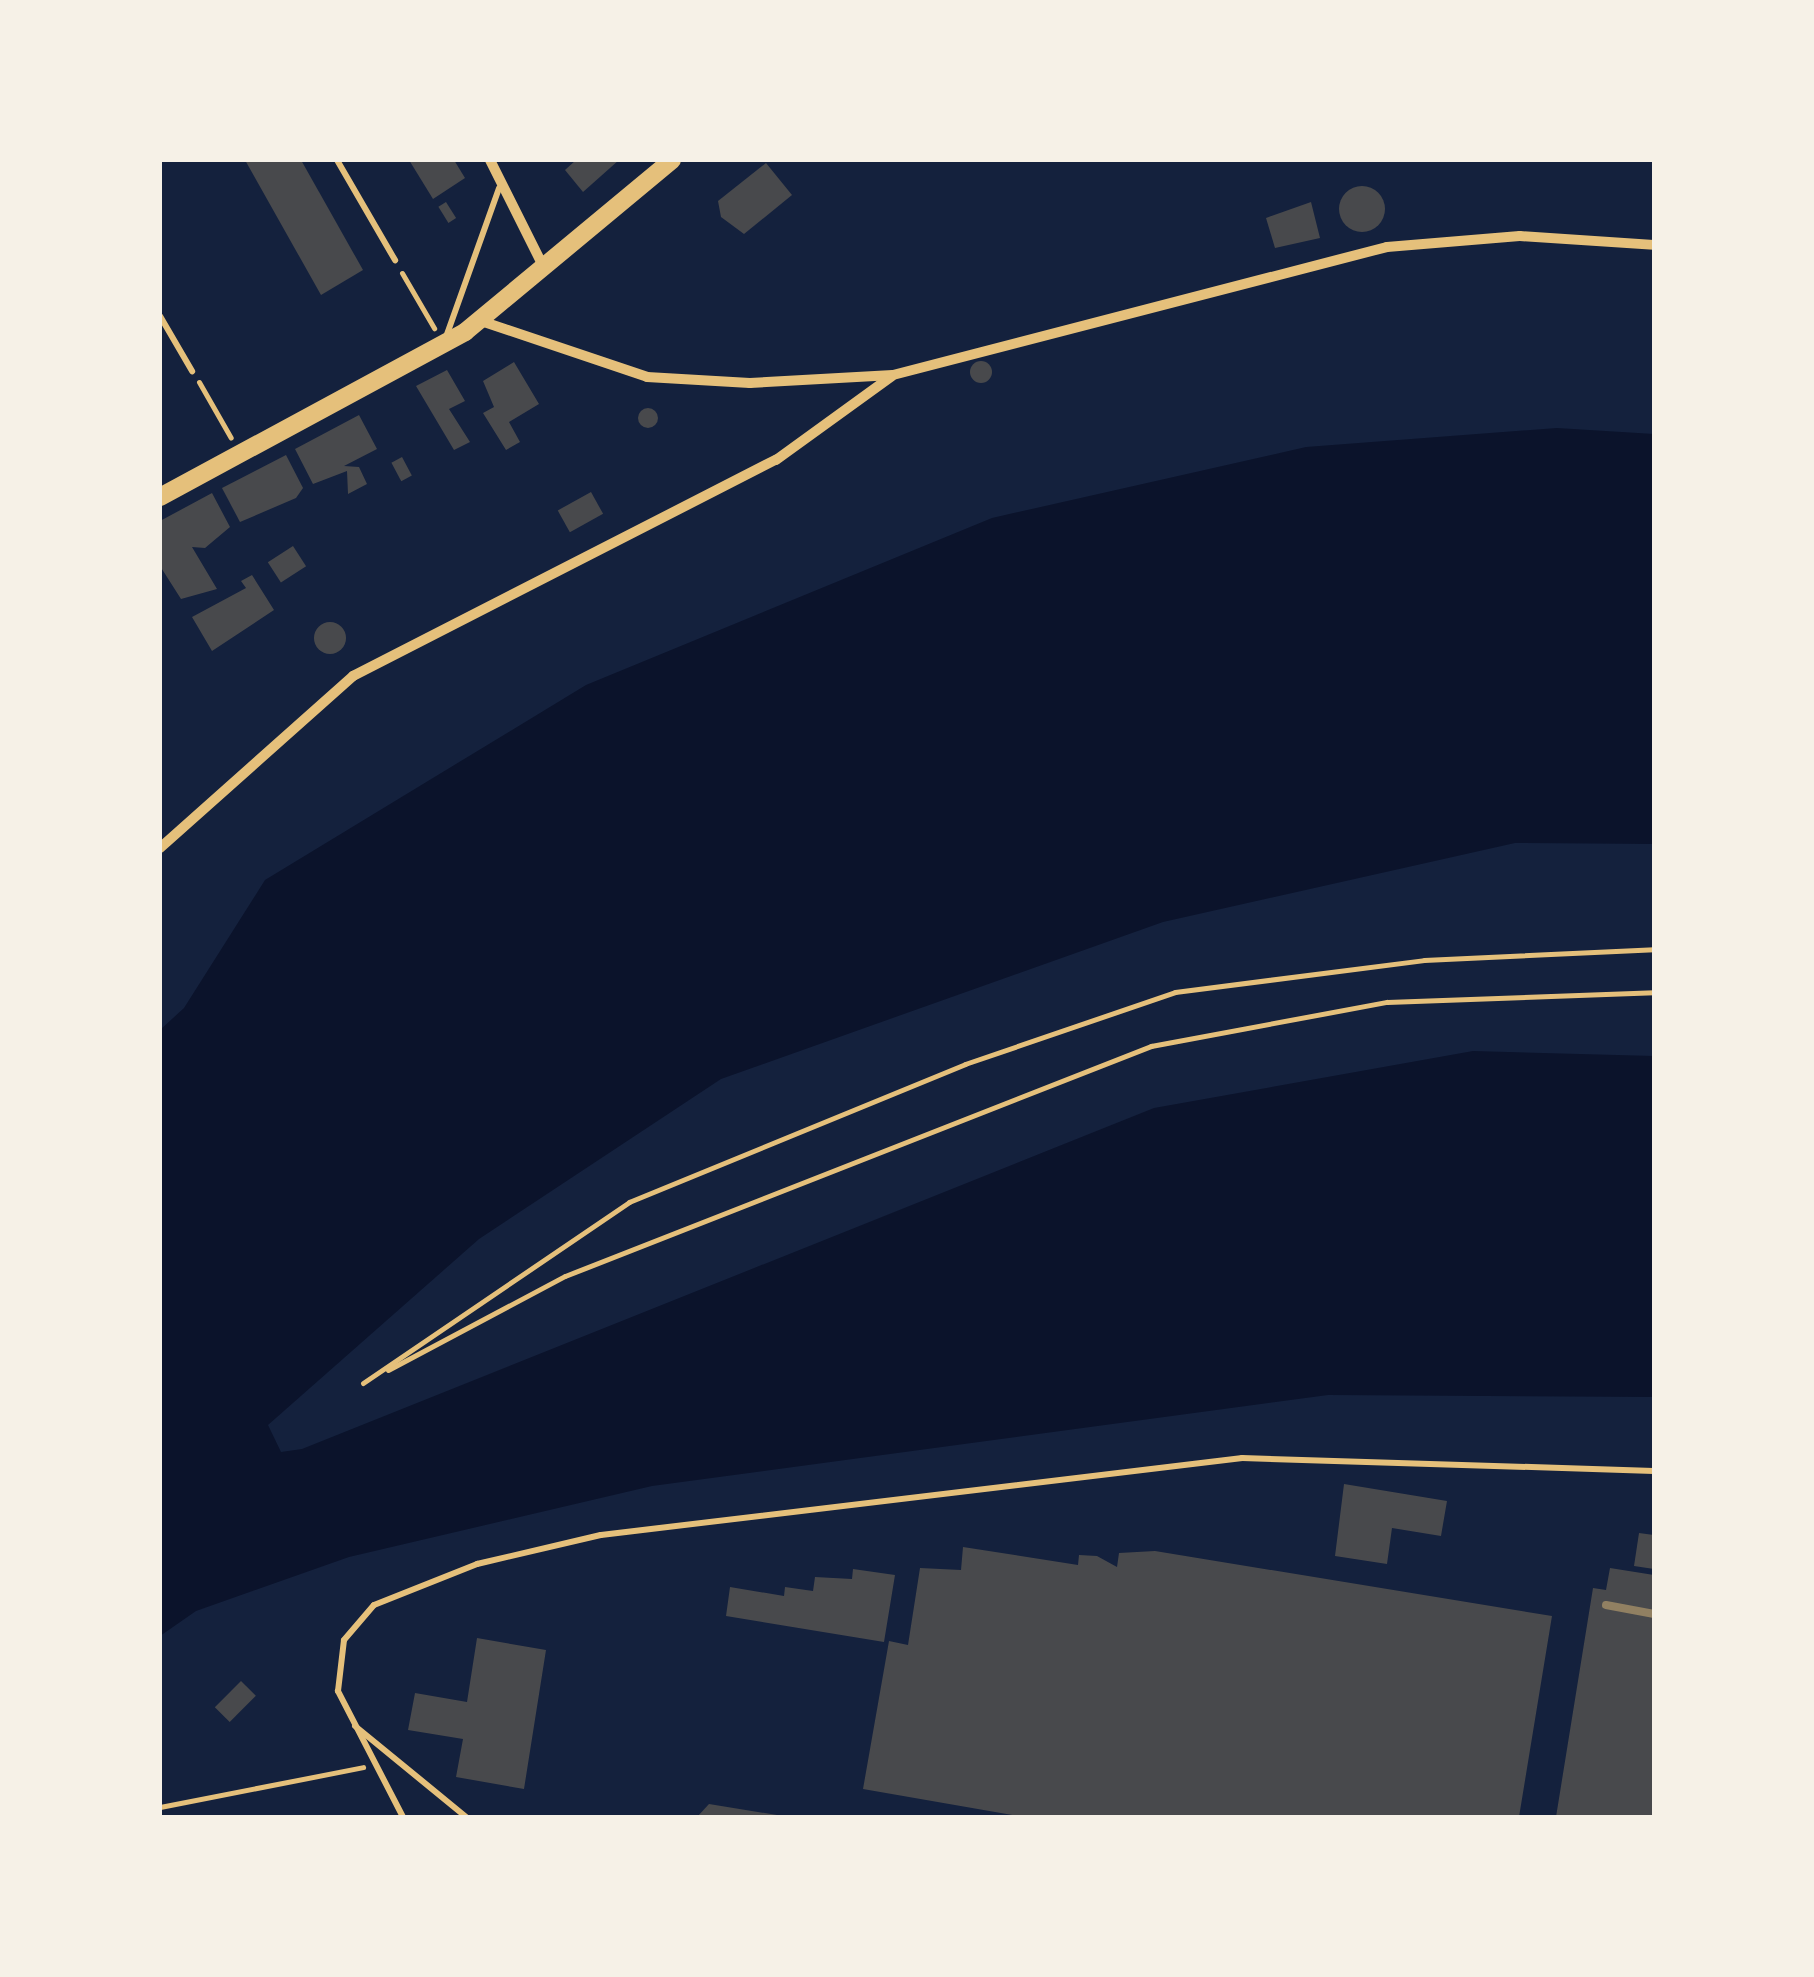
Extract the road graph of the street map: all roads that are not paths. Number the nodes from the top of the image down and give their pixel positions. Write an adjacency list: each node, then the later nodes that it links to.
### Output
1 (338, 160): 6 (lane)
2 (490, 160): 4 (street)
3 (672, 160): 7 (main road)
4 (499, 188): 7 (street); 10 (lane)
5 (1654, 245): 12 (street)
6 (395, 260)
7 (544, 268): 9 (main road)
8 (160, 316): 11 (lane)
9 (481, 321): 10 (main road); 12 (street)
10 (444, 344): 13 (main road)
11 (192, 371)
12 (893, 375): 14 (street)
13 (160, 497)
14 (160, 848)
15 (1654, 1471): 16 (lane)
16 (349, 1722): 17 (lane); 18 (lane)
17 (403, 1817)
18 (466, 1817)

